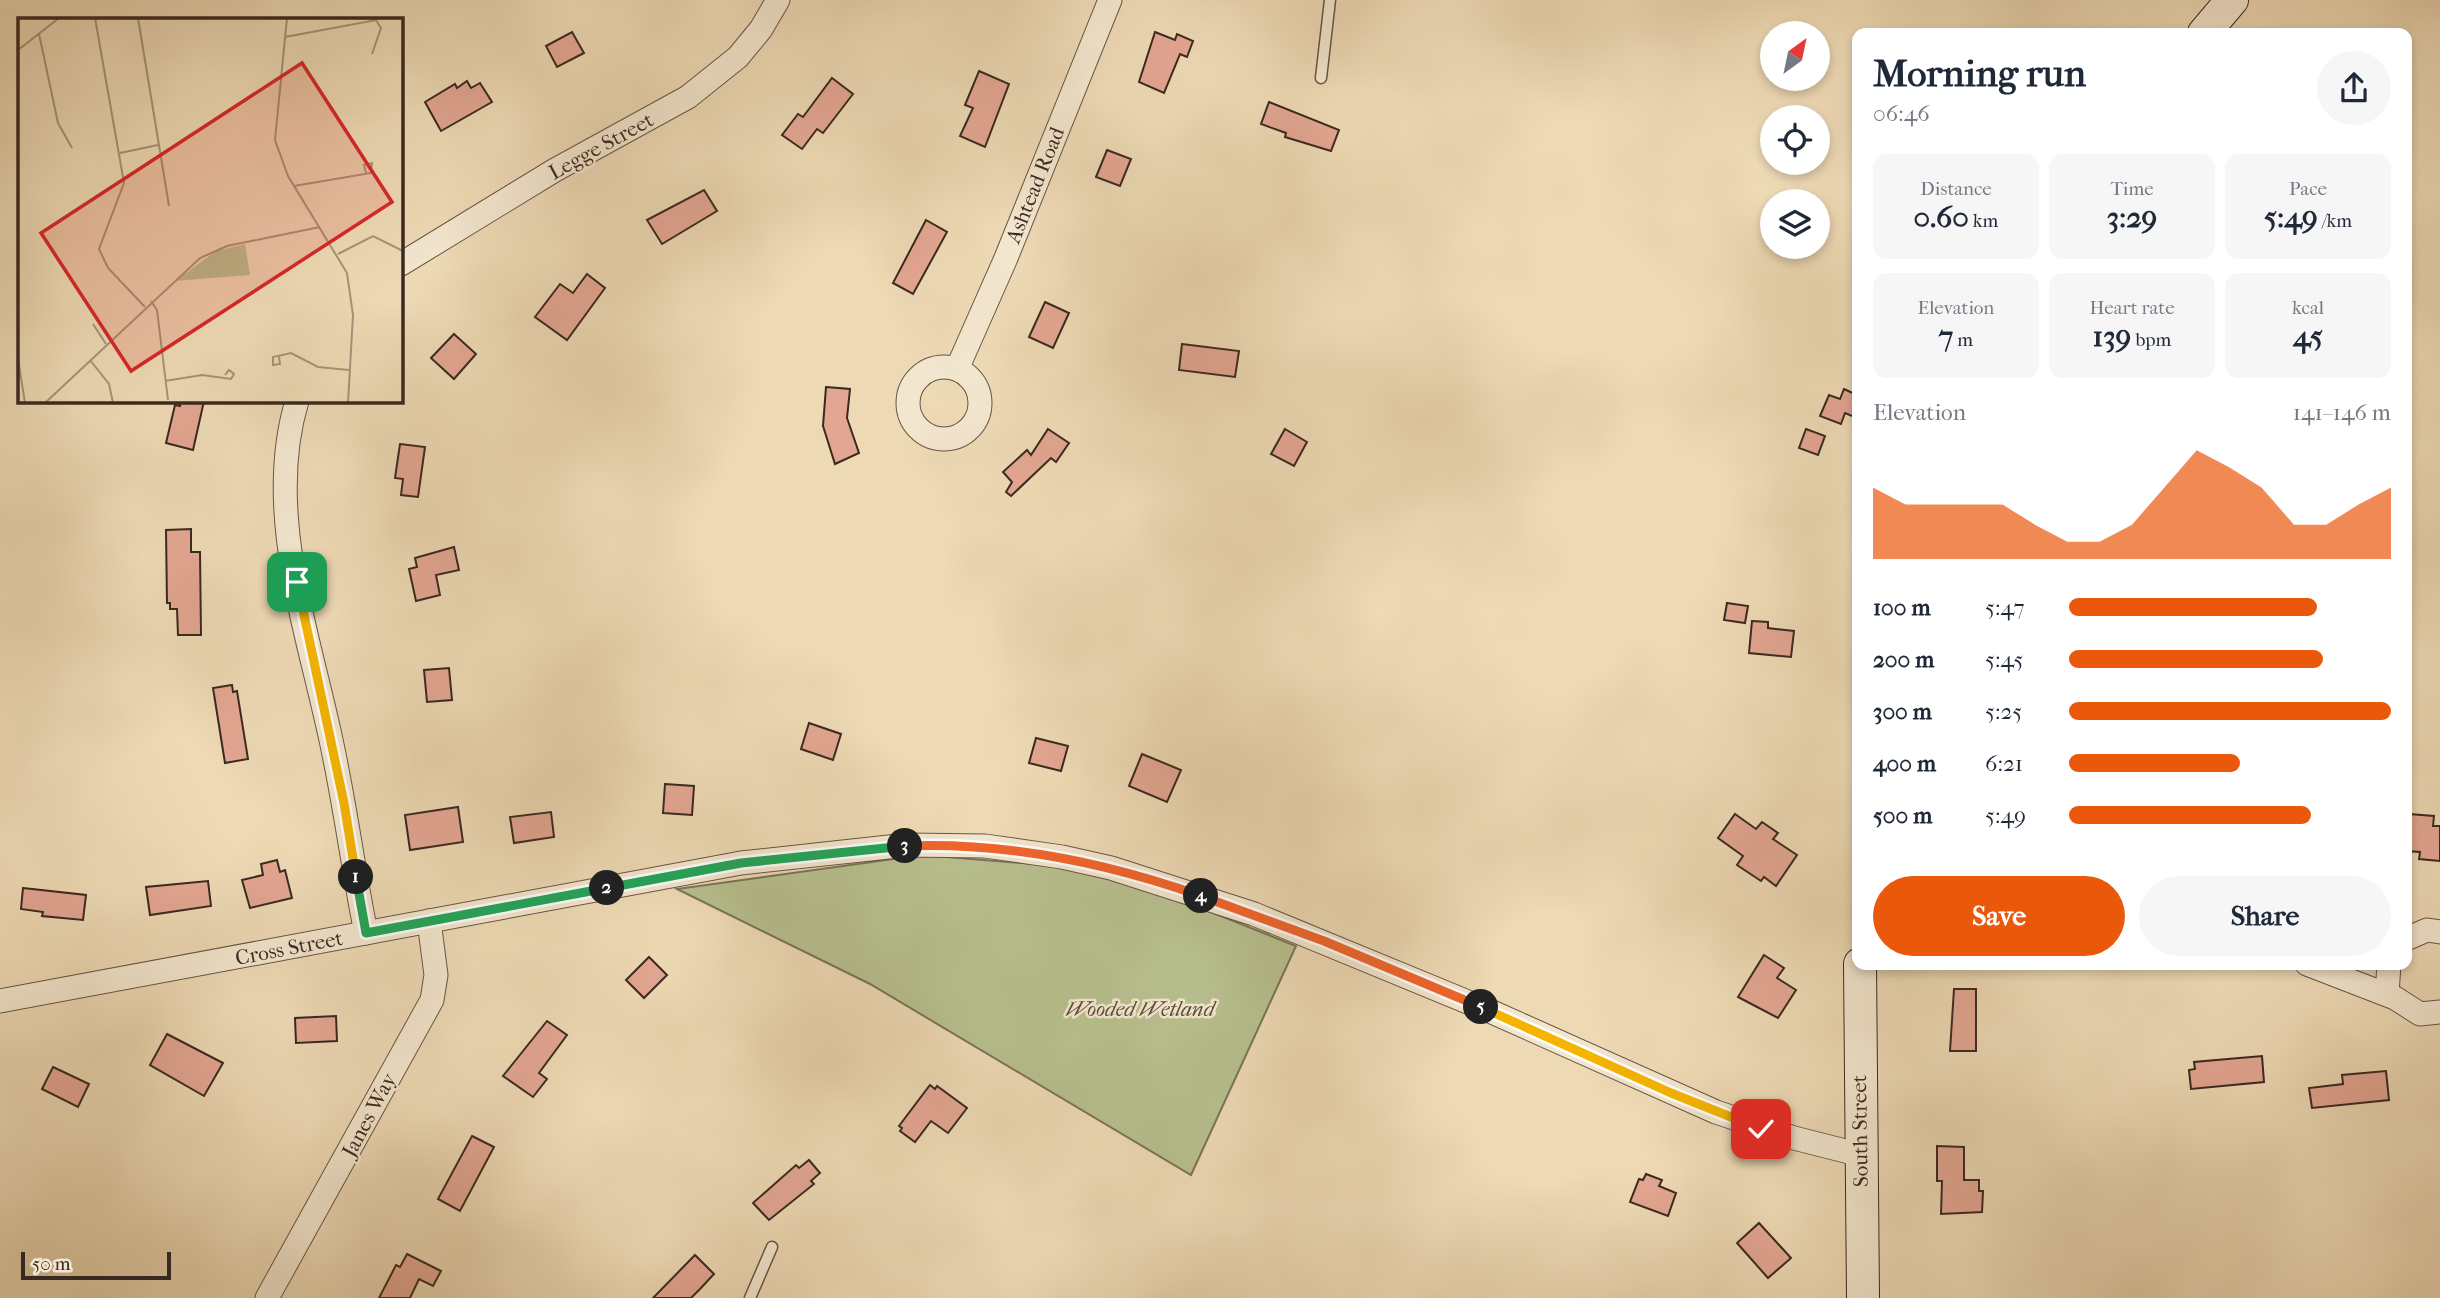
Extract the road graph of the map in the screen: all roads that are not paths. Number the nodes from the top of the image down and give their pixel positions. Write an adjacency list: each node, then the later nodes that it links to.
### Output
1 (778, 0): 7 (street, Legge Street)
2 (1110, 0): 8 (street, Ashtead Road)
3 (1330, 0): 6 (lane)
4 (2232, 0): 5 (street)
5 (2208, 28)
6 (1321, 78)
7 (402, 263)
8 (957, 369)
9 (296, 402): 12 (street)
10 (429, 922): 12 (street, Cross Street); 20 (street, Cross Street); 22 (street, Janes Way)
11 (2440, 932): 13 (street)
12 (366, 933): 18 (street, Cross Street)
13 (2412, 936)
14 (1860, 970): 20 (street, South Street)
15 (2323, 970): 17 (street)
16 (2389, 970): 17 (street)
17 (2387, 994): 19 (street)
18 (0, 1001)
19 (2440, 1012)
20 (1861, 1155): 24 (street, South Street)
21 (772, 1247): 23 (lane)
22 (267, 1298)
23 (750, 1298)
24 (1863, 1298)

